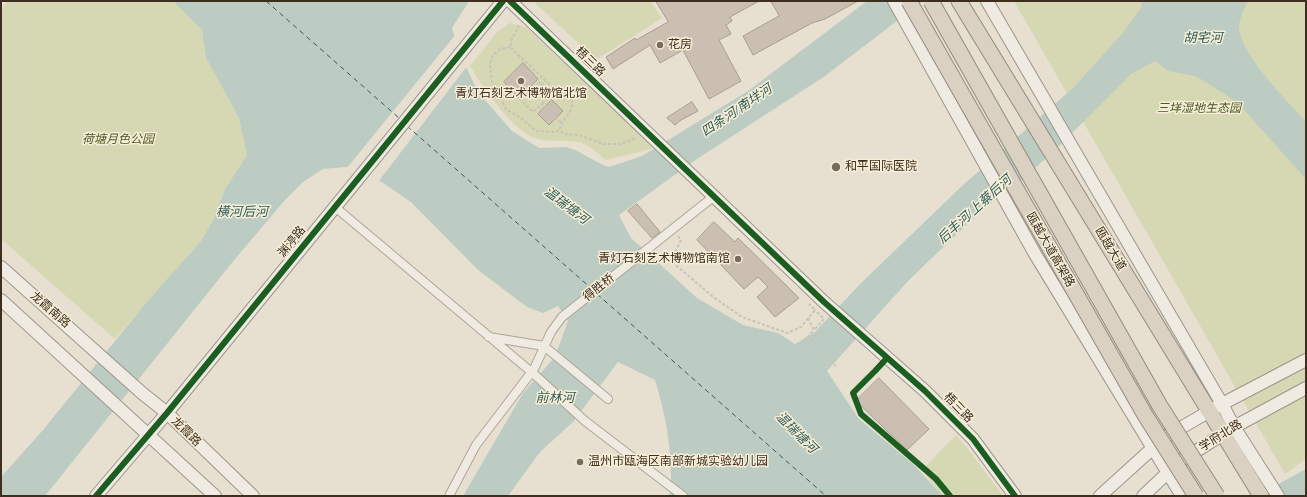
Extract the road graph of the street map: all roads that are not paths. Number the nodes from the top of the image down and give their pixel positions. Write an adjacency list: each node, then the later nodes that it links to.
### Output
1 (503, 1): 11 (street, 渊渟路)
2 (510, 1): 10 (street, 梧三路)
3 (894, 1): 26 (street)
4 (909, 1): 39 (highway, 瓯越大道高架路, bridge)
5 (931, 1): 41 (highway, 瓯越大道高架路, bridge)
6 (987, 1): 9 (street)
7 (963, 2): 9 (highway, 瓯越大道)
8 (918, 7): 25 (highway)
9 (1065, 157): 21 (street); 21 (highway, 瓯越大道)
10 (713, 197): 15 (street, 得胜桥); 35 (street, 梧三路)
11 (335, 207): 14 (street); 22 (street, 渊渟路)
12 (1, 267): 16 (street, 龙霞南路)
13 (1, 300): 24 (street, 龙霞南路)
14 (488, 336): 15 (street); 18 (street)
15 (544, 346): 18 (street, 得胜桥); 20 (street)
16 (99, 353): 22 (street, 龙霞路)
17 (1306, 360): 21 (street)
18 (533, 374): 33 (street, 得胜桥); 34 (street)
19 (1306, 388): 23 (street, 学府北路)
20 (608, 399)
21 (1216, 408): 23 (highway, 瓯越大道); 25 (street)
22 (167, 413): 24 (street, 渊渟路); 32 (street, 龙霞路)
23 (1228, 431): 27 (street, 学府北路); 29 (highway, 瓯越大道); 42 (street)
24 (148, 435): 30 (street, 渊渟路); 31 (street)
25 (1165, 437): 26 (street); 27 (highway)
26 (1153, 448): 28 (street); 36 (street)
27 (1179, 462): 28 (street, 学府北路); 40 (highway)
28 (1168, 472): 37 (street, 学府北路); 38 (street)
29 (1258, 490)
30 (96, 496)
31 (215, 496)
32 (253, 496)
33 (449, 496)
34 (683, 496)
35 (1015, 496)
36 (1100, 496)
37 (1144, 496)
38 (1182, 496)
39 (1196, 496)
40 (1201, 496)
41 (1217, 496)
42 (1278, 496)

